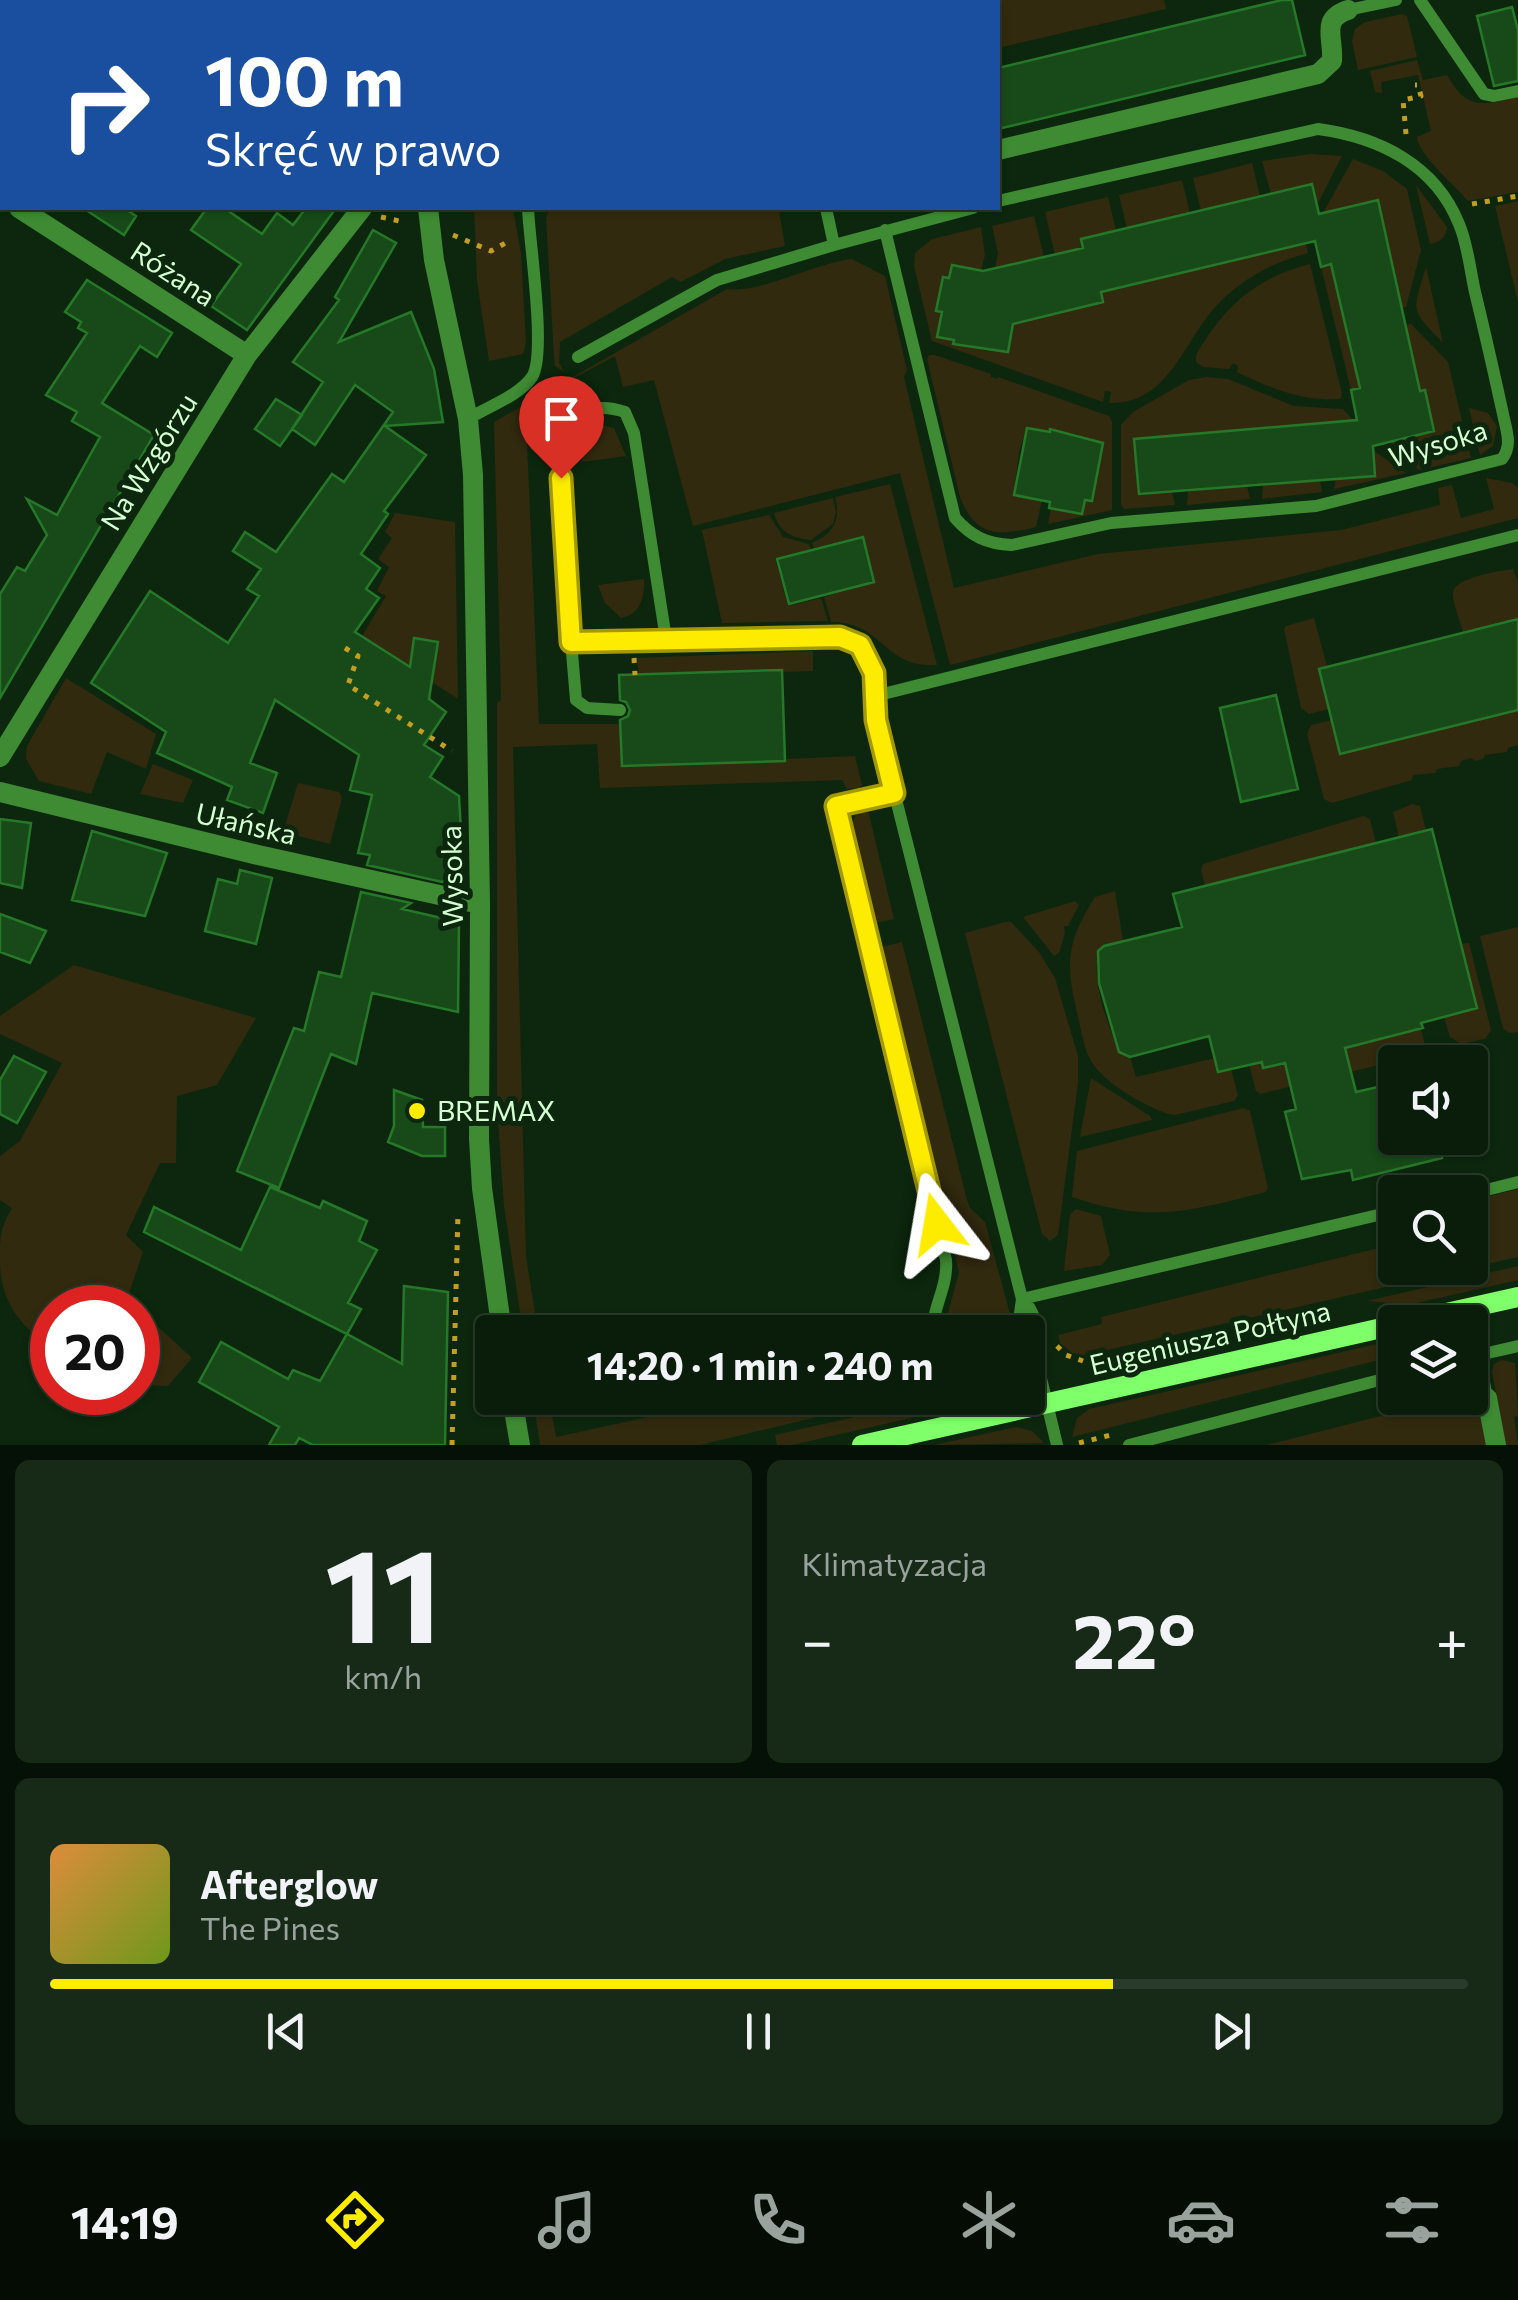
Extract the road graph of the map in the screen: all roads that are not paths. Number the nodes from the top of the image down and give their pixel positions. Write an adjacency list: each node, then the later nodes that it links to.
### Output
1 (1396, 0): 3 (lane)
2 (1420, 0): 4 (lane)
3 (1348, 10): 5 (street)
4 (1518, 91)
5 (1000, 150)
6 (1000, 202): 13 (lane, Wysoka)
7 (21, 210): 15 (street, Różana)
8 (428, 210): 17 (street, Wysoka)
9 (528, 210): 17 (lane)
10 (826, 210): 14 (lane)
11 (965, 210): 13 (lane)
12 (366, 211): 15 (street, Na Wzgórzu)
13 (885, 230): 14 (lane)
14 (834, 245): 16 (lane)
15 (247, 356): 23 (street, Na Wzgórzu)
16 (578, 357)
17 (468, 419): 26 (street, Wysoka)
18 (1518, 536): 21 (lane)
19 (666, 639): 20 (lane); 20 (lane); 21 (lane)
20 (571, 642): 22 (lane)
21 (875, 696): 25 (lane)
22 (620, 710)
23 (0, 757)
24 (0, 792): 26 (street, Ułańska)
25 (894, 793): 31 (lane); 34 (lane)
26 (480, 904): 33 (street, Wysoka)
27 (1518, 1182): 28 (lane)
28 (1488, 1190)
29 (1378, 1215): 31 (lane)
30 (1518, 1297): 32 (street)
31 (1022, 1299): 35 (lane)
32 (1483, 1305)
33 (500, 1315)
34 (934, 1315)
35 (1033, 1315)
36 (1378, 1329): 42 (street, Eugeniusza Połtyna)
37 (1518, 1346): 38 (lane)
38 (1488, 1353)
39 (1378, 1380): 49 (lane)
40 (1045, 1397): 42 (lane)
41 (1488, 1403): 50 (street)
42 (1047, 1404): 45 (street, Eugeniusza Połtyna); 48 (lane)
43 (515, 1415): 46 (street)
44 (948, 1415): 45 (lane)
45 (950, 1424): 47 (street, Eugeniusza Połtyna)
46 (520, 1445)
47 (862, 1445)
48 (1057, 1445)
49 (1129, 1445)
50 (1496, 1445)

